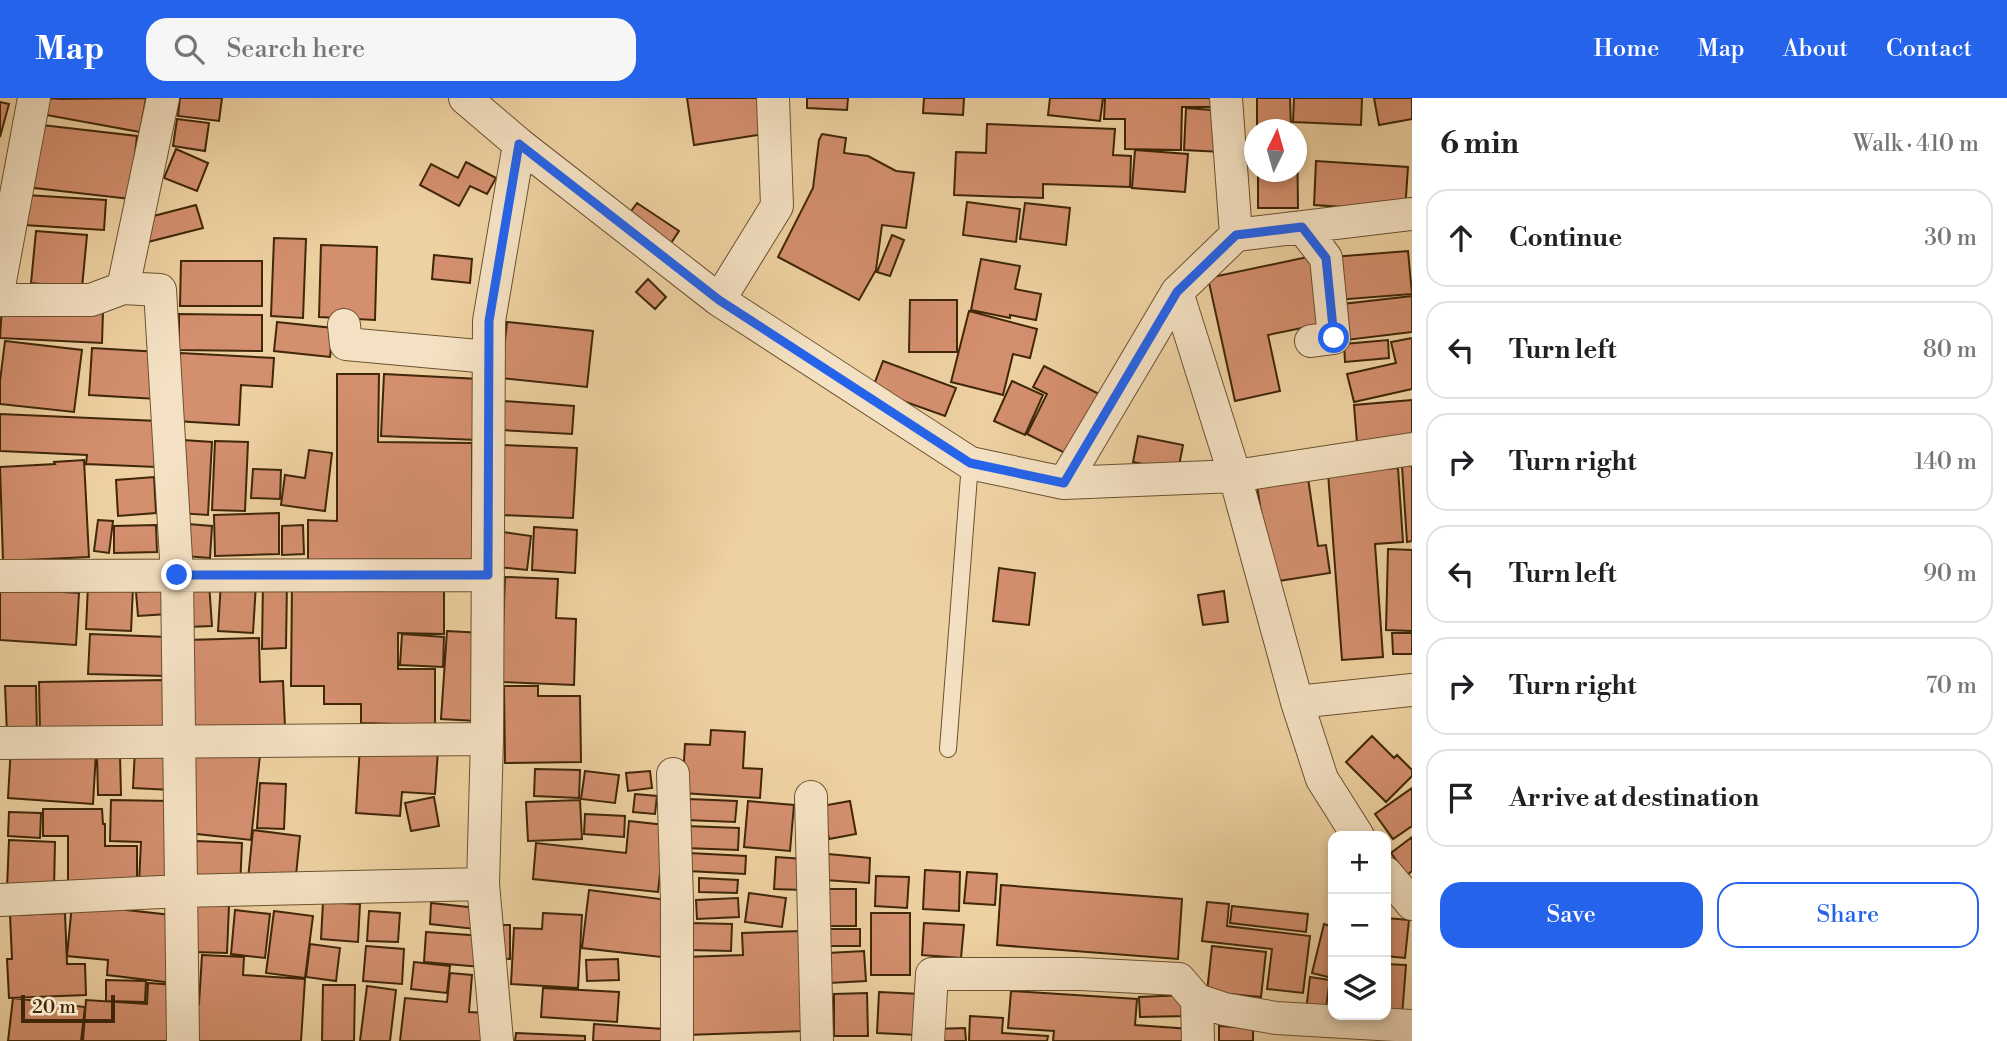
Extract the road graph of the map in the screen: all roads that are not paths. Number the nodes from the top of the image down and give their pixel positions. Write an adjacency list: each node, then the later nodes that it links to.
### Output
1 (34, 98): 10 (street)
2 (163, 98): 11 (street)
3 (465, 98): 6 (street)
4 (773, 98): 14 (street)
5 (1226, 98): 9 (street)
6 (519, 144): 14 (street); 17 (street)
7 (1412, 214): 8 (street)
8 (1302, 227): 9 (street); 16 (street)
9 (1236, 235): 12 (street)
10 (0, 281)
11 (123, 288): 13 (street); 22 (street)
12 (1177, 292): 20 (street); 21 (street)
13 (0, 300)
14 (719, 300): 19 (street)
15 (344, 325): 17 (street)
16 (1311, 341)
17 (489, 357): 23 (street)
18 (1412, 449): 20 (street)
19 (970, 463): 21 (street); 30 (lane)
20 (1235, 476): 21 (street); 26 (street)
21 (1064, 483)
22 (177, 575): 23 (street); 24 (street); 28 (street)
23 (488, 575): 27 (street)
24 (0, 576)
25 (1412, 690): 26 (street)
26 (1297, 702): 33 (street)
27 (487, 738): 28 (street); 35 (street)
28 (178, 741): 29 (street); 36 (street)
29 (0, 743)
30 (948, 749)
31 (673, 774): 43 (street)
32 (811, 797): 44 (street)
33 (1355, 831)
34 (1391, 879): 38 (street)
35 (483, 884): 36 (street); 42 (street)
36 (181, 891): 37 (street); 41 (street)
37 (0, 900)
38 (1412, 904)
39 (1197, 1000): 40 (street); 45 (street); 46 (street)
40 (1412, 1026)
41 (183, 1041)
42 (497, 1041)
43 (677, 1041)
44 (817, 1041)
45 (928, 1041)
46 (1198, 1041)

